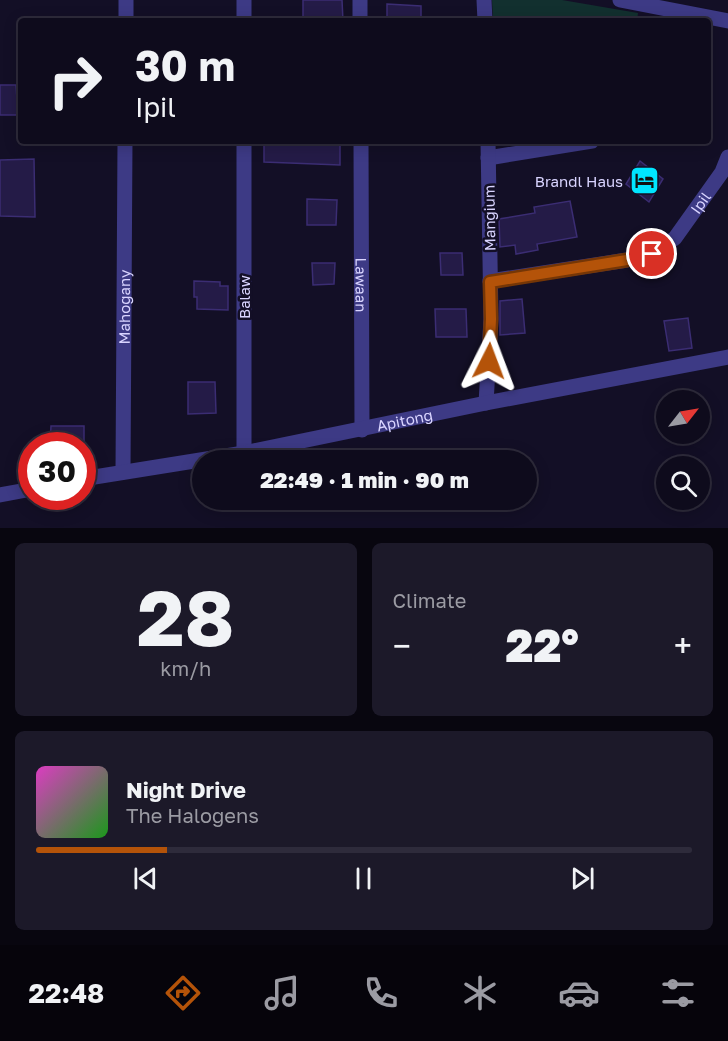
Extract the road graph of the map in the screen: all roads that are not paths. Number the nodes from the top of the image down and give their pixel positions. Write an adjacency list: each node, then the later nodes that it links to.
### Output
1 (126, 0): 7 (street)
2 (244, 0): 8 (street)
3 (360, 0): 9 (street)
4 (484, 0): 10 (street)
5 (620, 0): 6 (street)
6 (650, 14): 11 (street)
7 (126, 18)
8 (244, 18)
9 (360, 18)
10 (485, 18)
11 (695, 18)
12 (711, 19): 13 (street)
13 (728, 21)
14 (125, 144): 28 (street, Mahogany)
15 (244, 144): 25 (street, Balaw)
16 (361, 144): 24 (street, Lawaan)
17 (488, 144): 20 (street, Mangium)
18 (574, 144): 20 (street)
19 (728, 157): 21 (street, Ipil)
20 (488, 158): 21 (street, Mangium)
21 (490, 282): 23 (street, Mangium)
22 (728, 357): 23 (street, Apitong)
23 (486, 403): 24 (street, Apitong)
24 (362, 430): 26 (street, Apitong)
25 (244, 450)
26 (259, 450)
27 (192, 461): 28 (street, Apitong)
28 (123, 472): 29 (street, Apitong)
29 (96, 477)
30 (18, 492): 31 (street)
31 (0, 495)

